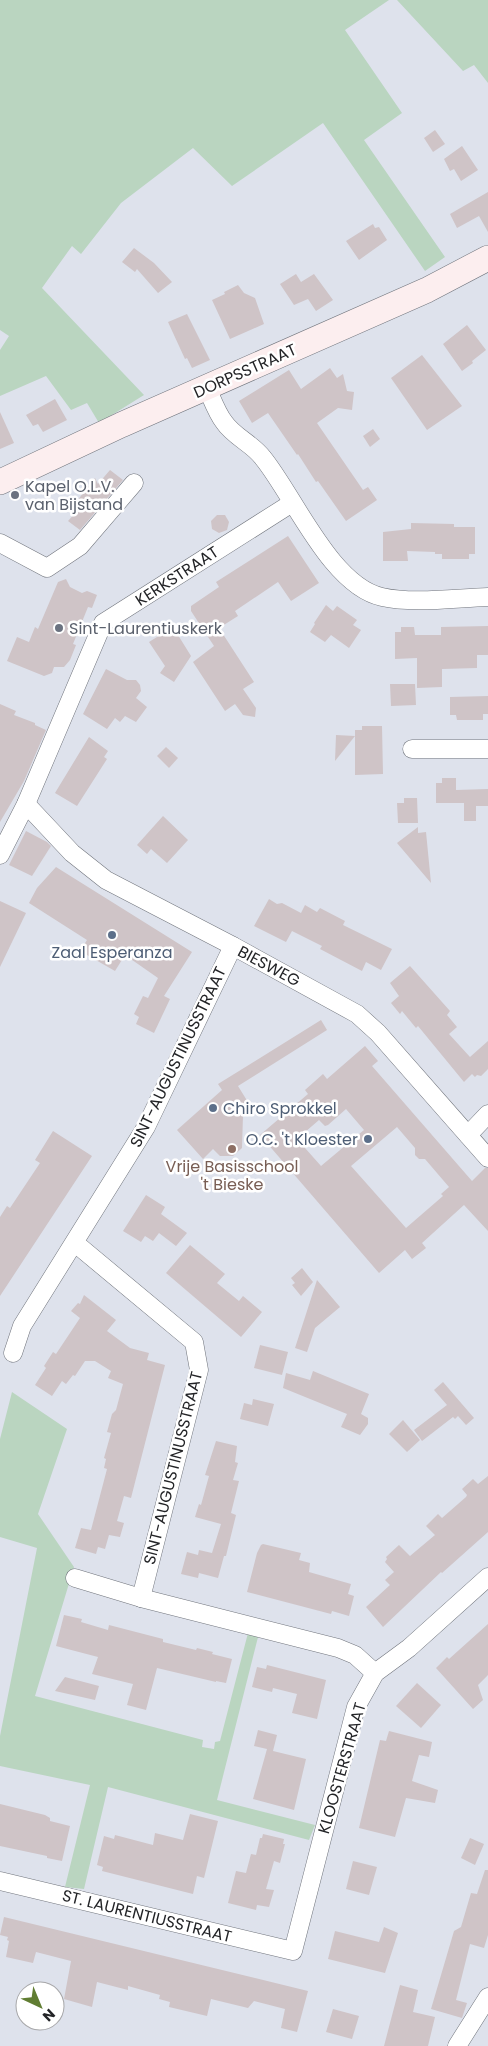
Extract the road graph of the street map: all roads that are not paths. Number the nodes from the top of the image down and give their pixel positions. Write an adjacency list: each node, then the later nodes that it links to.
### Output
1 (488, 258): 2 (street, DORPSSTRAAT)
2 (207, 388): 3 (street, DORPSSTRAAT); 5 (street)
3 (0, 482)
4 (134, 483): 6 (street)
5 (292, 503): 7 (street); 10 (street, KERKSTRAAT)
6 (0, 544)
7 (488, 597)
8 (412, 749): 9 (street)
9 (488, 749)
10 (26, 804): 11 (street, KERKSTRAAT); 12 (street, BIESWEG)
11 (0, 855)
12 (233, 946): 14 (street, BIESWEG); 16 (street, SINT-AUGUSTINUSSTRAAT)
13 (488, 1114): 14 (street)
14 (468, 1135): 15 (street, BIESWEG)
15 (488, 1158)
16 (75, 1243): 17 (street, SINT-AUGUSTINUSSTRAAT); 20 (street, SINT-AUGUSTINUSSTRAAT)
17 (13, 1353)
18 (488, 1576): 21 (street, KLOOSTERSTRAAT)
19 (75, 1578): 20 (street)
20 (141, 1598): 21 (street)
21 (374, 1673): 23 (street, KLOOSTERSTRAAT)
22 (0, 1881): 23 (street, ST. LAURENTIUSSTRAAT)
23 (293, 1951)
24 (488, 1997): 25 (street)
25 (457, 2046)

